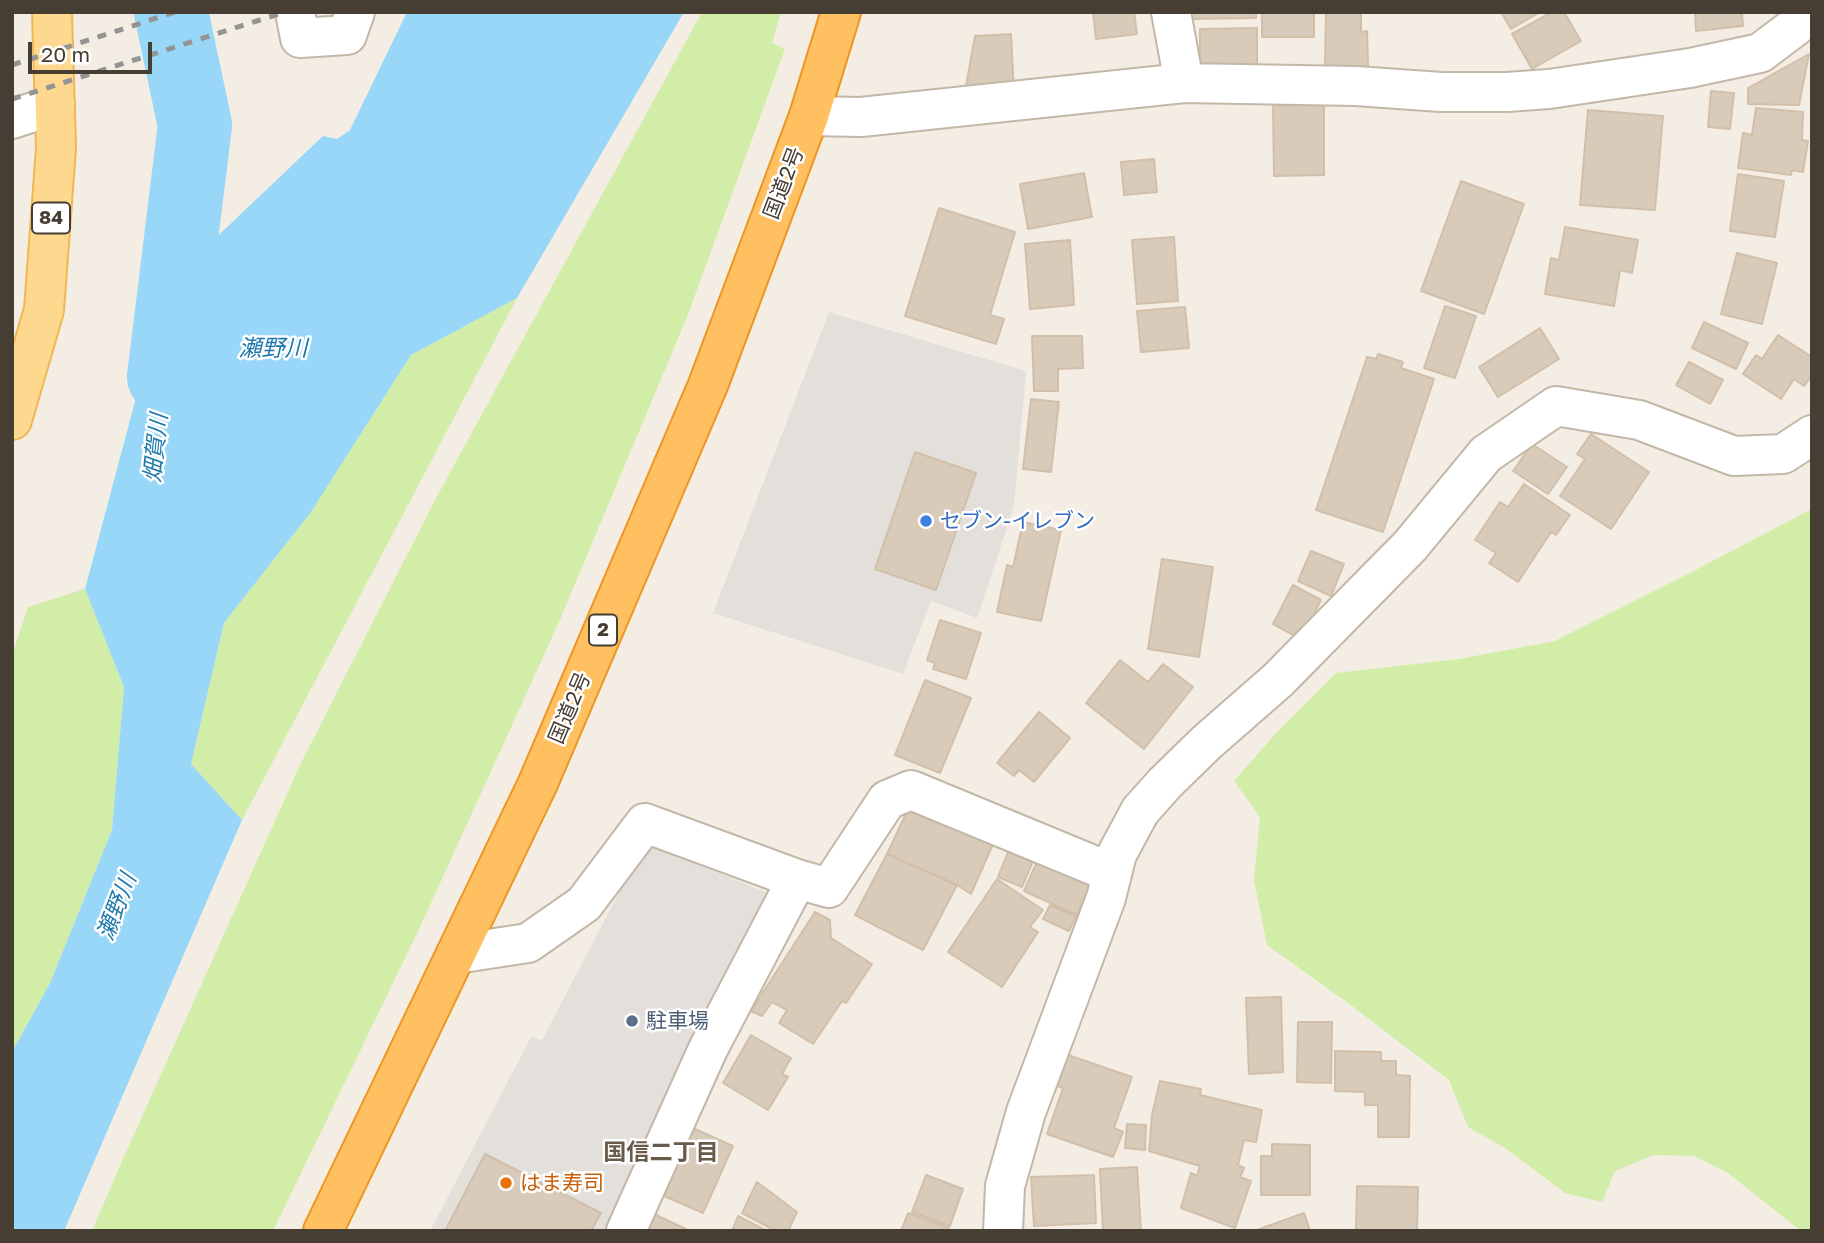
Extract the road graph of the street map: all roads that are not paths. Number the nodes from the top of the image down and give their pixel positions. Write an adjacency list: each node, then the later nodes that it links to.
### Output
1 (52, 12): 8 (main road, 84)
2 (295, 12): 3 (street)
3 (355, 12)
4 (841, 12): 9 (highway, 国道2号 / 2)
5 (1171, 12): 7 (street)
6 (1805, 12): 7 (street)
7 (1184, 83): 9 (street)
8 (55, 105): 10 (street); 11 (main road, 84)
9 (809, 116): 15 (highway, 国道2号 / 2)
10 (12, 119)
11 (12, 420)
12 (1812, 435): 13 (street)
13 (1112, 873): 14 (street); 18 (street)
14 (797, 880): 15 (street); 17 (street)
15 (456, 954): 16 (highway, 国道2号 / 2)
16 (323, 1231)
17 (626, 1231)
18 (1003, 1231)

